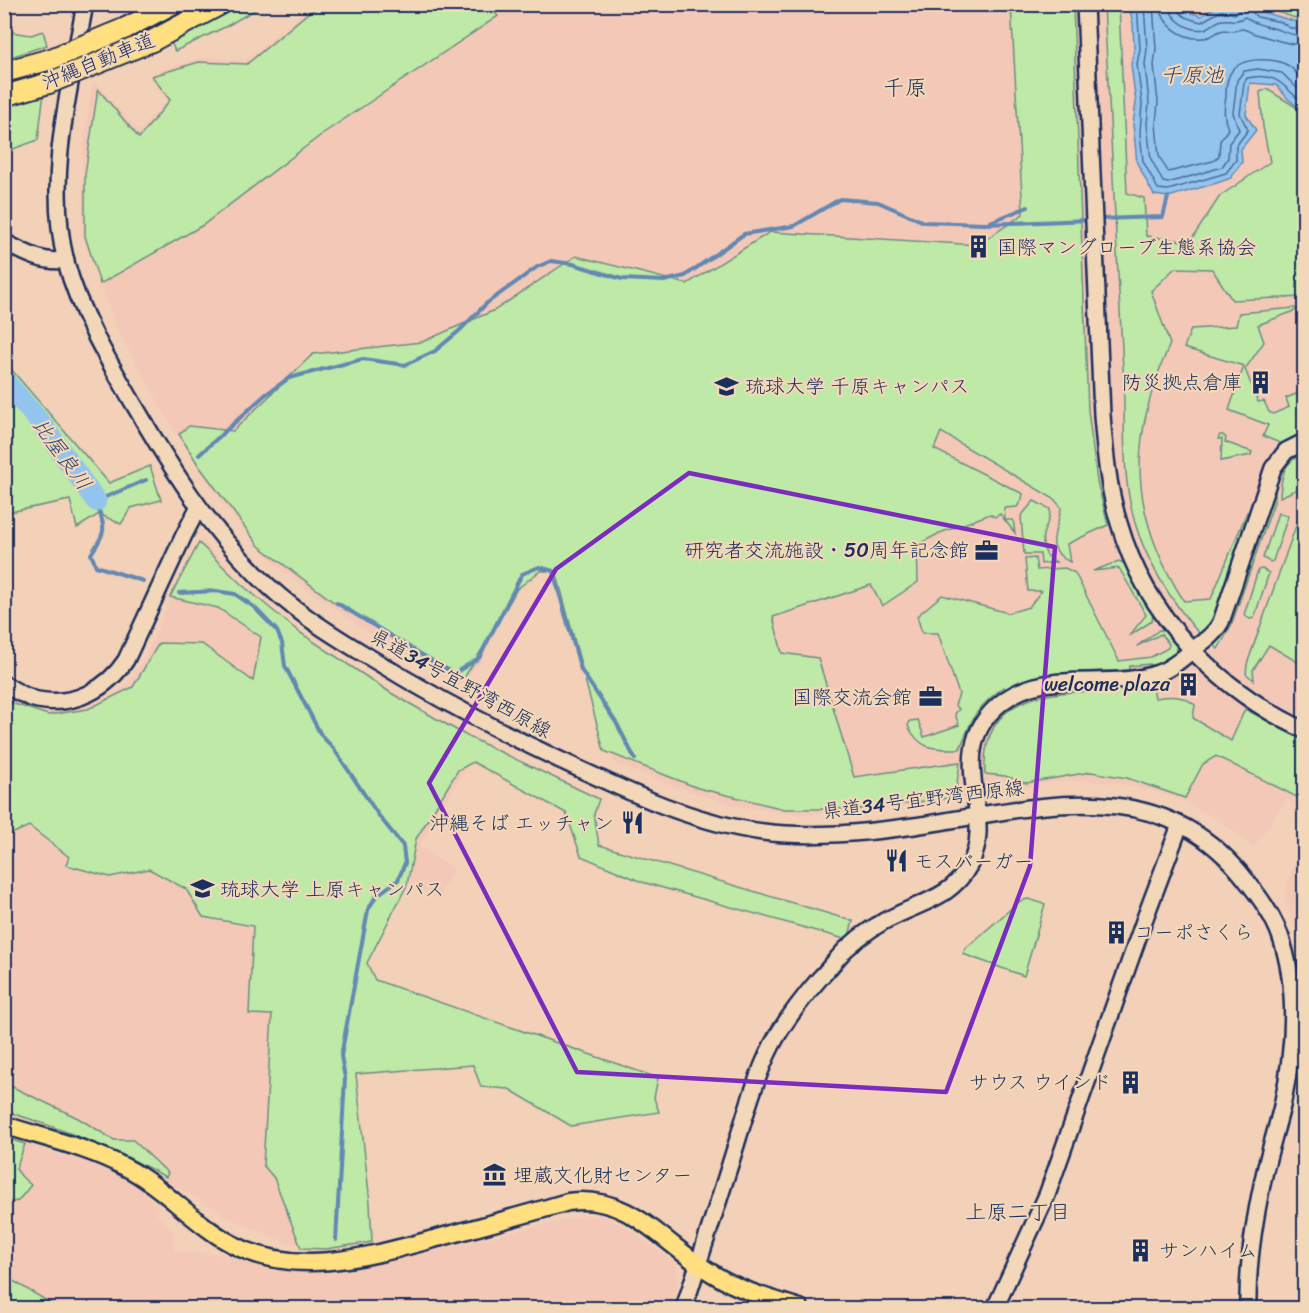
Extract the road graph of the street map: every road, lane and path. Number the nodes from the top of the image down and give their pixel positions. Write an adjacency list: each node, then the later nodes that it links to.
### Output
1 (85, 4): 8 (main road, 県道34号宜野湾西原線)
2 (172, 4): 5 (highway, 沖縄自動車道, bridge)
3 (221, 4): 6 (highway, 沖縄自動車道, bridge)
4 (1085, 4): 11 (main road)
5 (4, 72)
6 (4, 96)
7 (4, 242): 8 (main road)
8 (66, 260): 10 (main road, 県道34号宜野湾西原線)
9 (1305, 442): 11 (main road)
10 (198, 508): 12 (main road); 14 (main road, 県道34号宜野湾西原線)
11 (1192, 651): 13 (main road); 14 (main road)
12 (4, 684)
13 (1305, 730)
14 (976, 815): 15 (main road, 県道34号宜野湾西原線); 17 (main road)
15 (1180, 825): 20 (main road); 21 (main road, 県道34号宜野湾西原線)
16 (4, 1125): 17 (main road)
17 (698, 1264): 18 (main road); 19 (main road)
18 (684, 1308)
19 (800, 1308)
20 (994, 1308)
21 (1248, 1308)

